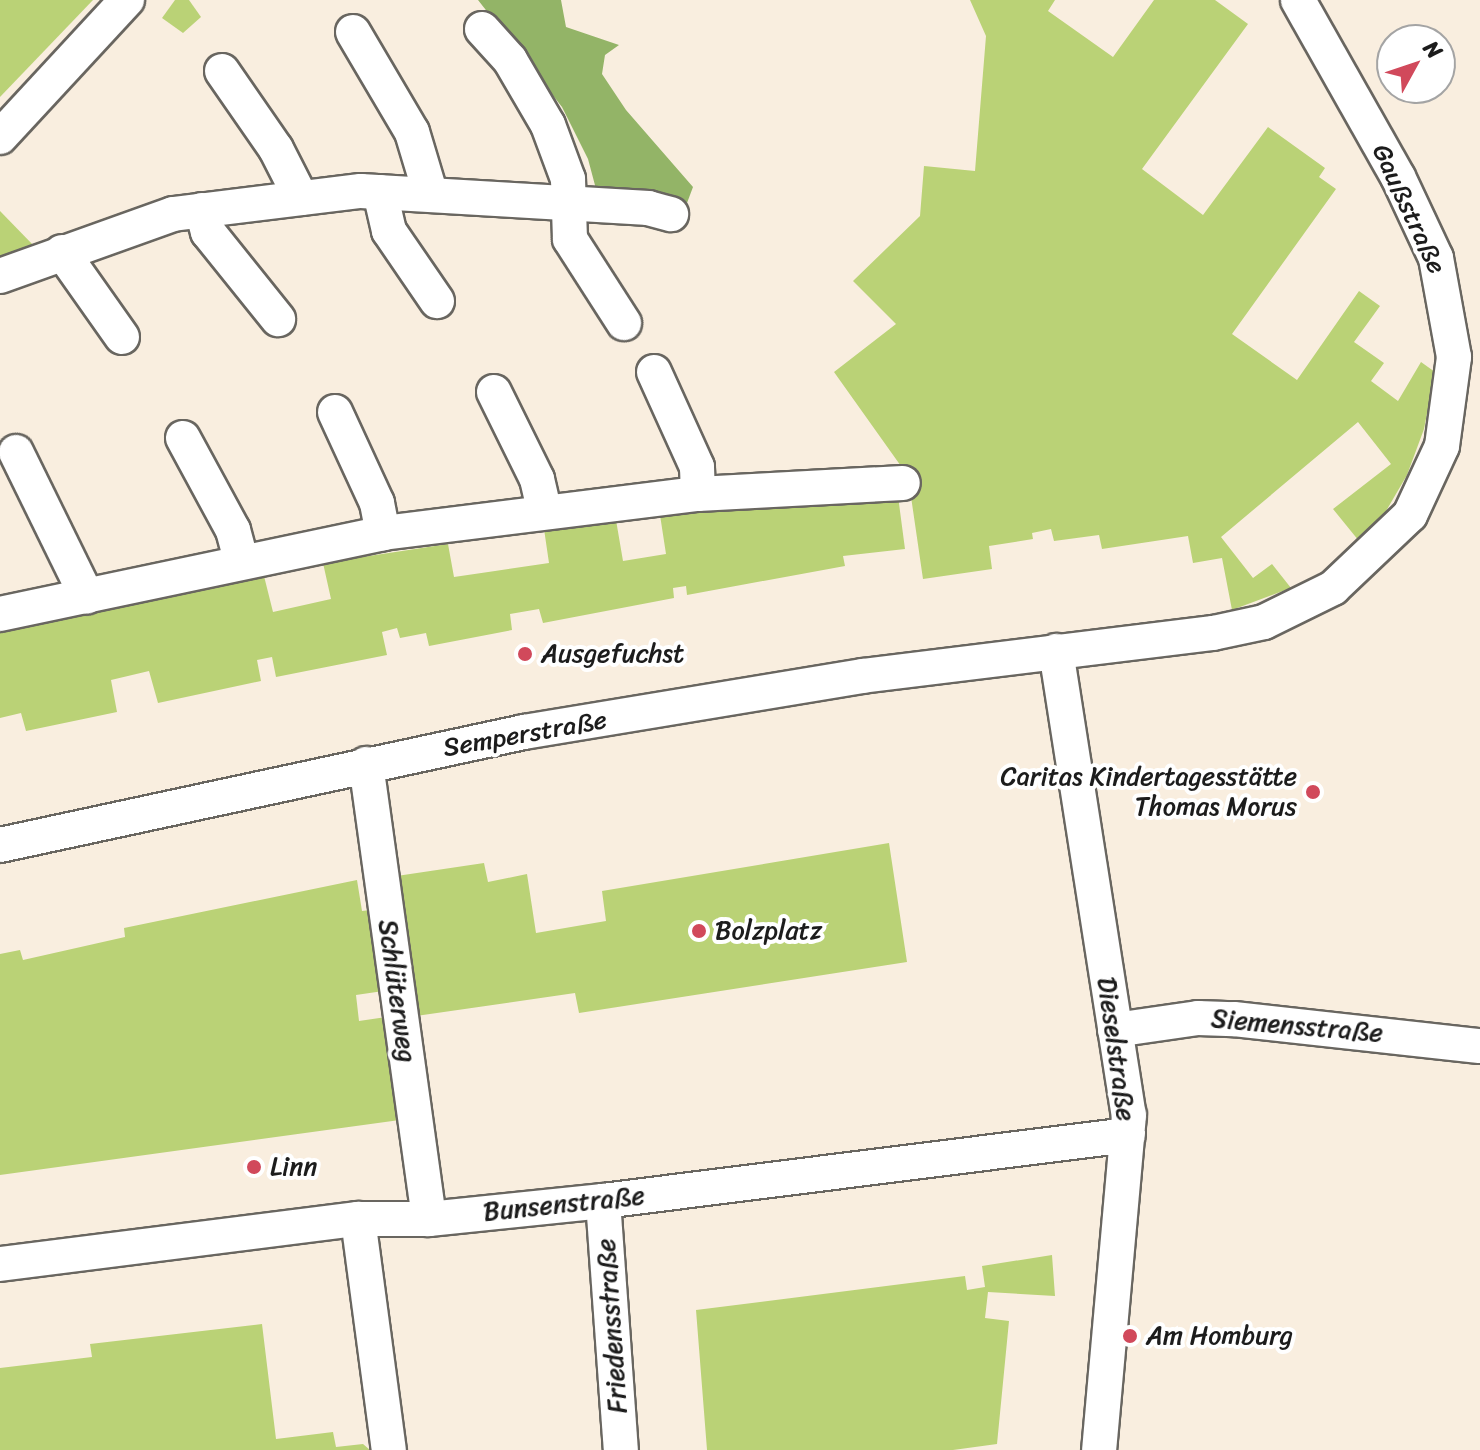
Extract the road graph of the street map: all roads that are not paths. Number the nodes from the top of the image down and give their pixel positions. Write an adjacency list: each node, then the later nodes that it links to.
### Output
1 (127, 0): 6 (street)
2 (1298, 0): 31 (street, Gaußstraße)
3 (482, 29): 10 (street)
4 (353, 32): 8 (street)
5 (222, 71): 9 (street)
6 (0, 137)
7 (380, 192): 8 (street); 9 (street); 15 (street)
8 (430, 192): 10 (street)
9 (301, 198): 11 (street)
10 (567, 206): 12 (street); 17 (street)
11 (202, 210): 13 (street); 16 (street)
12 (671, 214)
13 (62, 252): 14 (street); 18 (street)
14 (0, 276)
15 (437, 301)
16 (278, 319)
17 (624, 323)
18 (122, 337)
19 (654, 372): 25 (street)
20 (494, 392): 26 (street)
21 (335, 412): 27 (street)
22 (183, 438): 28 (street)
23 (16, 452): 29 (street)
24 (903, 483): 25 (street)
25 (698, 494): 26 (street)
26 (544, 509): 27 (street)
27 (383, 533): 28 (street)
28 (241, 559): 29 (street)
29 (87, 597): 30 (street)
30 (0, 614)
31 (1056, 651): 32 (street, Semperstraße); 34 (street, Dieselstraße)
32 (366, 764): 33 (street, Semperstraße); 39 (street, Schlüterweg)
33 (0, 845)
34 (1115, 1030): 35 (street, Siemensstraße); 36 (street, Dieselstraße)
35 (1480, 1046)
36 (1128, 1135): 37 (street, Bunsenstraße); 43 (street, Dieselstraße)
37 (603, 1201): 39 (street, Bunsenstraße); 42 (street, Friedensstraße)
38 (358, 1219): 39 (street, Bunsenstraße); 40 (street, Bunsenstraße); 41 (street)
39 (429, 1219)
40 (0, 1264)
41 (389, 1450)
42 (621, 1450)
43 (1099, 1450)

